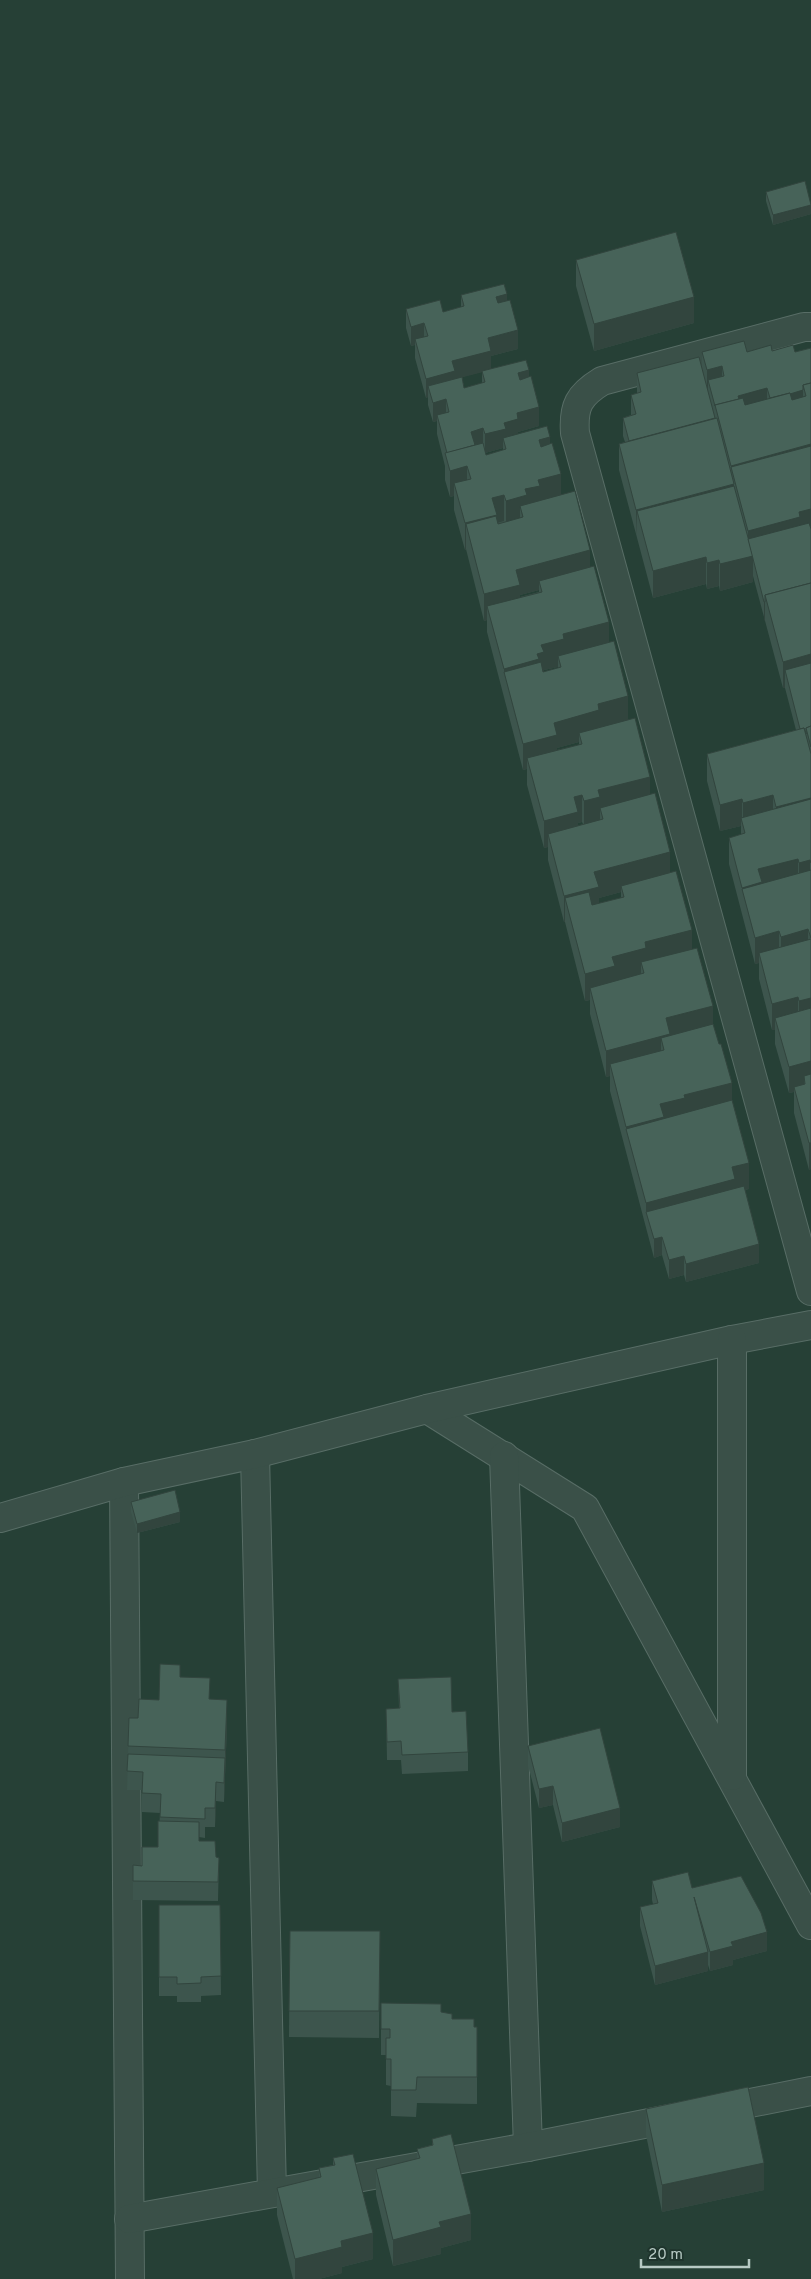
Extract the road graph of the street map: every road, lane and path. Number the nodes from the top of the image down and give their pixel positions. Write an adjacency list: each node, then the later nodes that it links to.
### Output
1 (811, 327): 2 (street)
2 (811, 1291)
3 (811, 1325): 4 (street)
4 (732, 1340): 5 (street); 10 (street)
5 (427, 1409): 6 (street); 7 (street)
6 (255, 1454): 8 (street); 14 (street)
7 (504, 1456): 10 (street); 13 (street)
8 (124, 1482): 9 (street); 15 (street)
9 (0, 1518)
10 (732, 1780): 11 (street)
11 (811, 1925)
12 (811, 2091): 13 (street)
13 (528, 2147): 14 (street)
14 (272, 2193): 15 (street)
15 (129, 2219): 16 (street)
16 (130, 2279)

